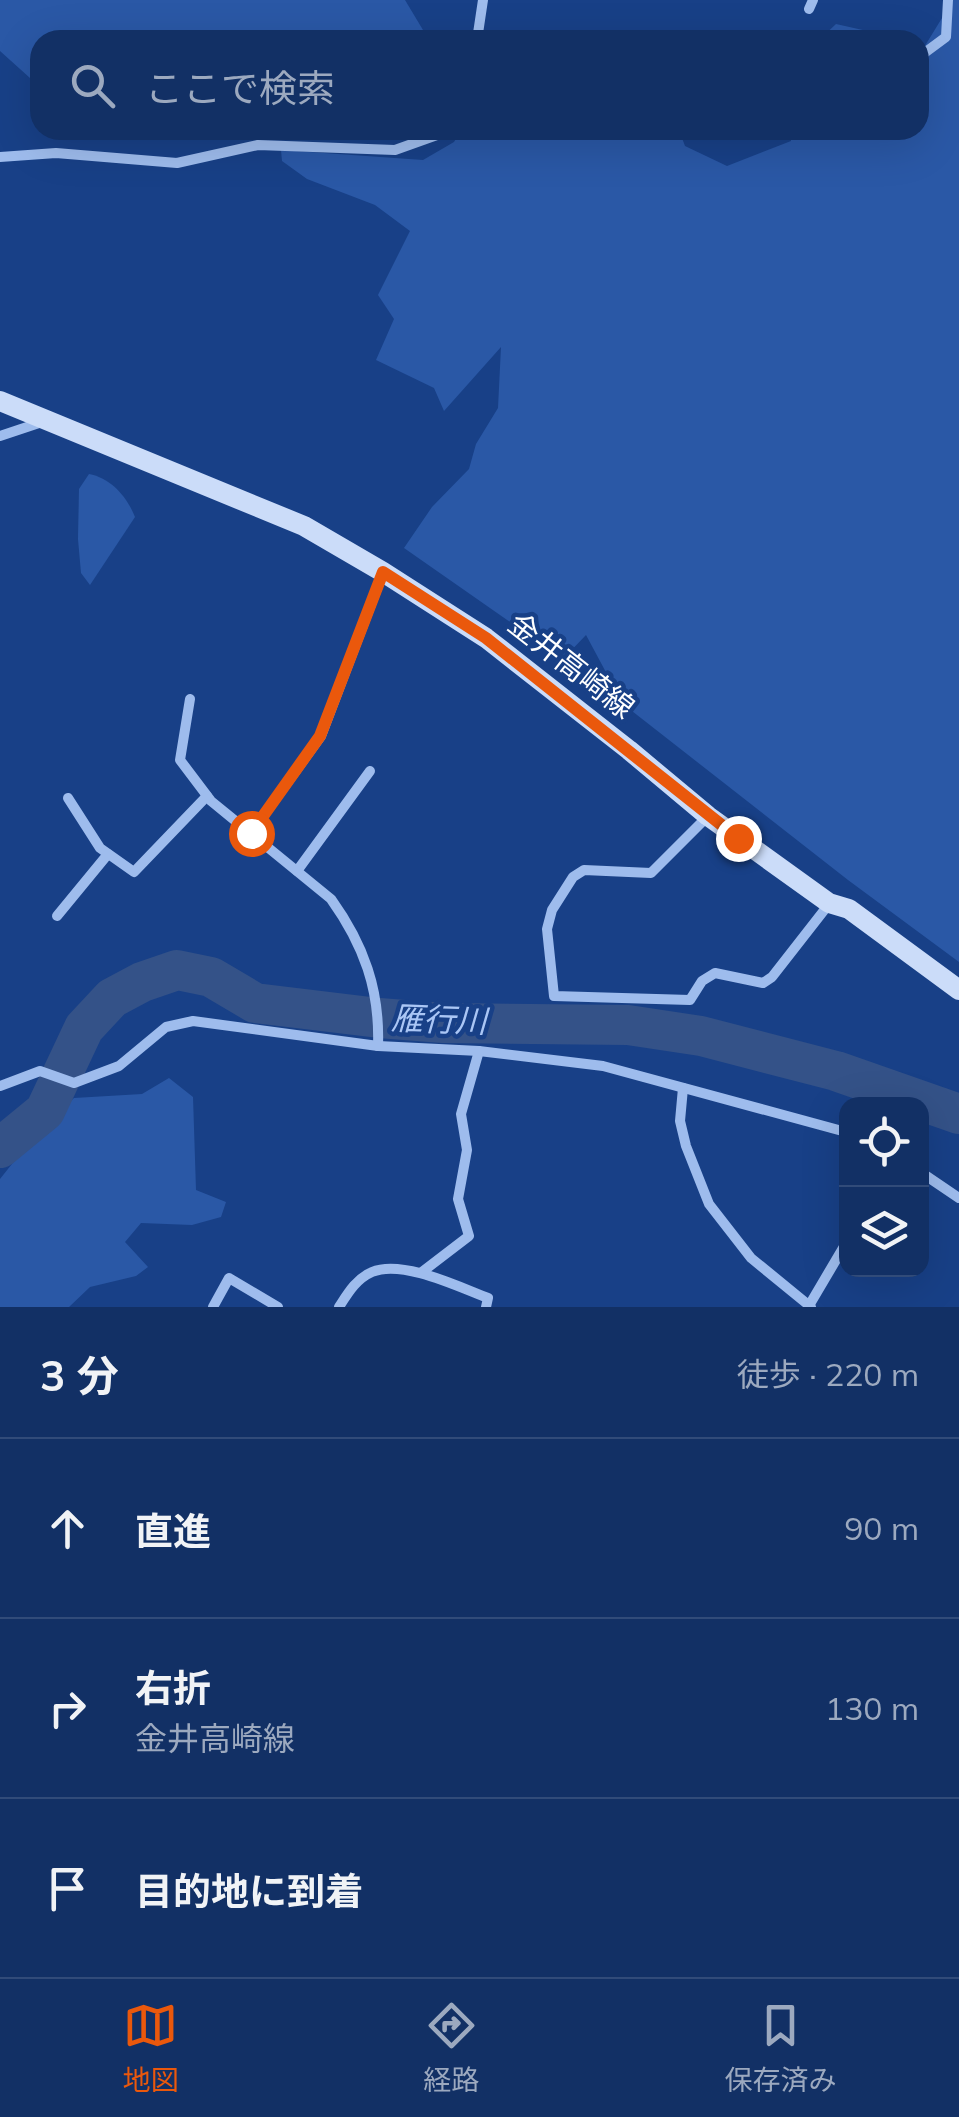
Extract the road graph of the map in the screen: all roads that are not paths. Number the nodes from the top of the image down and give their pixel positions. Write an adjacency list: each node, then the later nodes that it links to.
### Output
1 (483, 0): 3 (street)
2 (948, 0): 4 (street)
3 (479, 30)
4 (929, 49)
5 (422, 140): 6 (street)
6 (0, 157)
7 (0, 401): 8 (main road, 金井高崎線)
8 (46, 420): 9 (street); 10 (main road, 金井高崎線)
9 (0, 436)
10 (383, 572): 15 (main road, 金井高崎線); 16 (street)
11 (190, 699): 13 (street)
12 (370, 772): 18 (street)
13 (207, 796): 16 (street); 17 (street)
14 (68, 798): 17 (street)
15 (708, 816): 19 (main road, 金井高崎線); 19 (street)
16 (251, 833): 18 (street)
17 (108, 854): 20 (street)
18 (297, 871): 22 (street)
19 (829, 903): 21 (main road, 金井高崎線)
20 (57, 916)
21 (959, 990)
22 (378, 1046): 23 (street); 24 (street)
23 (479, 1051): 25 (street); 30 (street)
24 (0, 1086)
25 (683, 1088): 26 (street); 31 (street)
26 (839, 1130)
27 (929, 1179): 28 (street)
28 (959, 1198)
29 (839, 1255): 31 (street)
30 (422, 1272): 34 (street); 35 (street)
31 (811, 1305)
32 (213, 1307): 33 (street)
33 (278, 1307)
34 (339, 1307)
35 (486, 1307)

